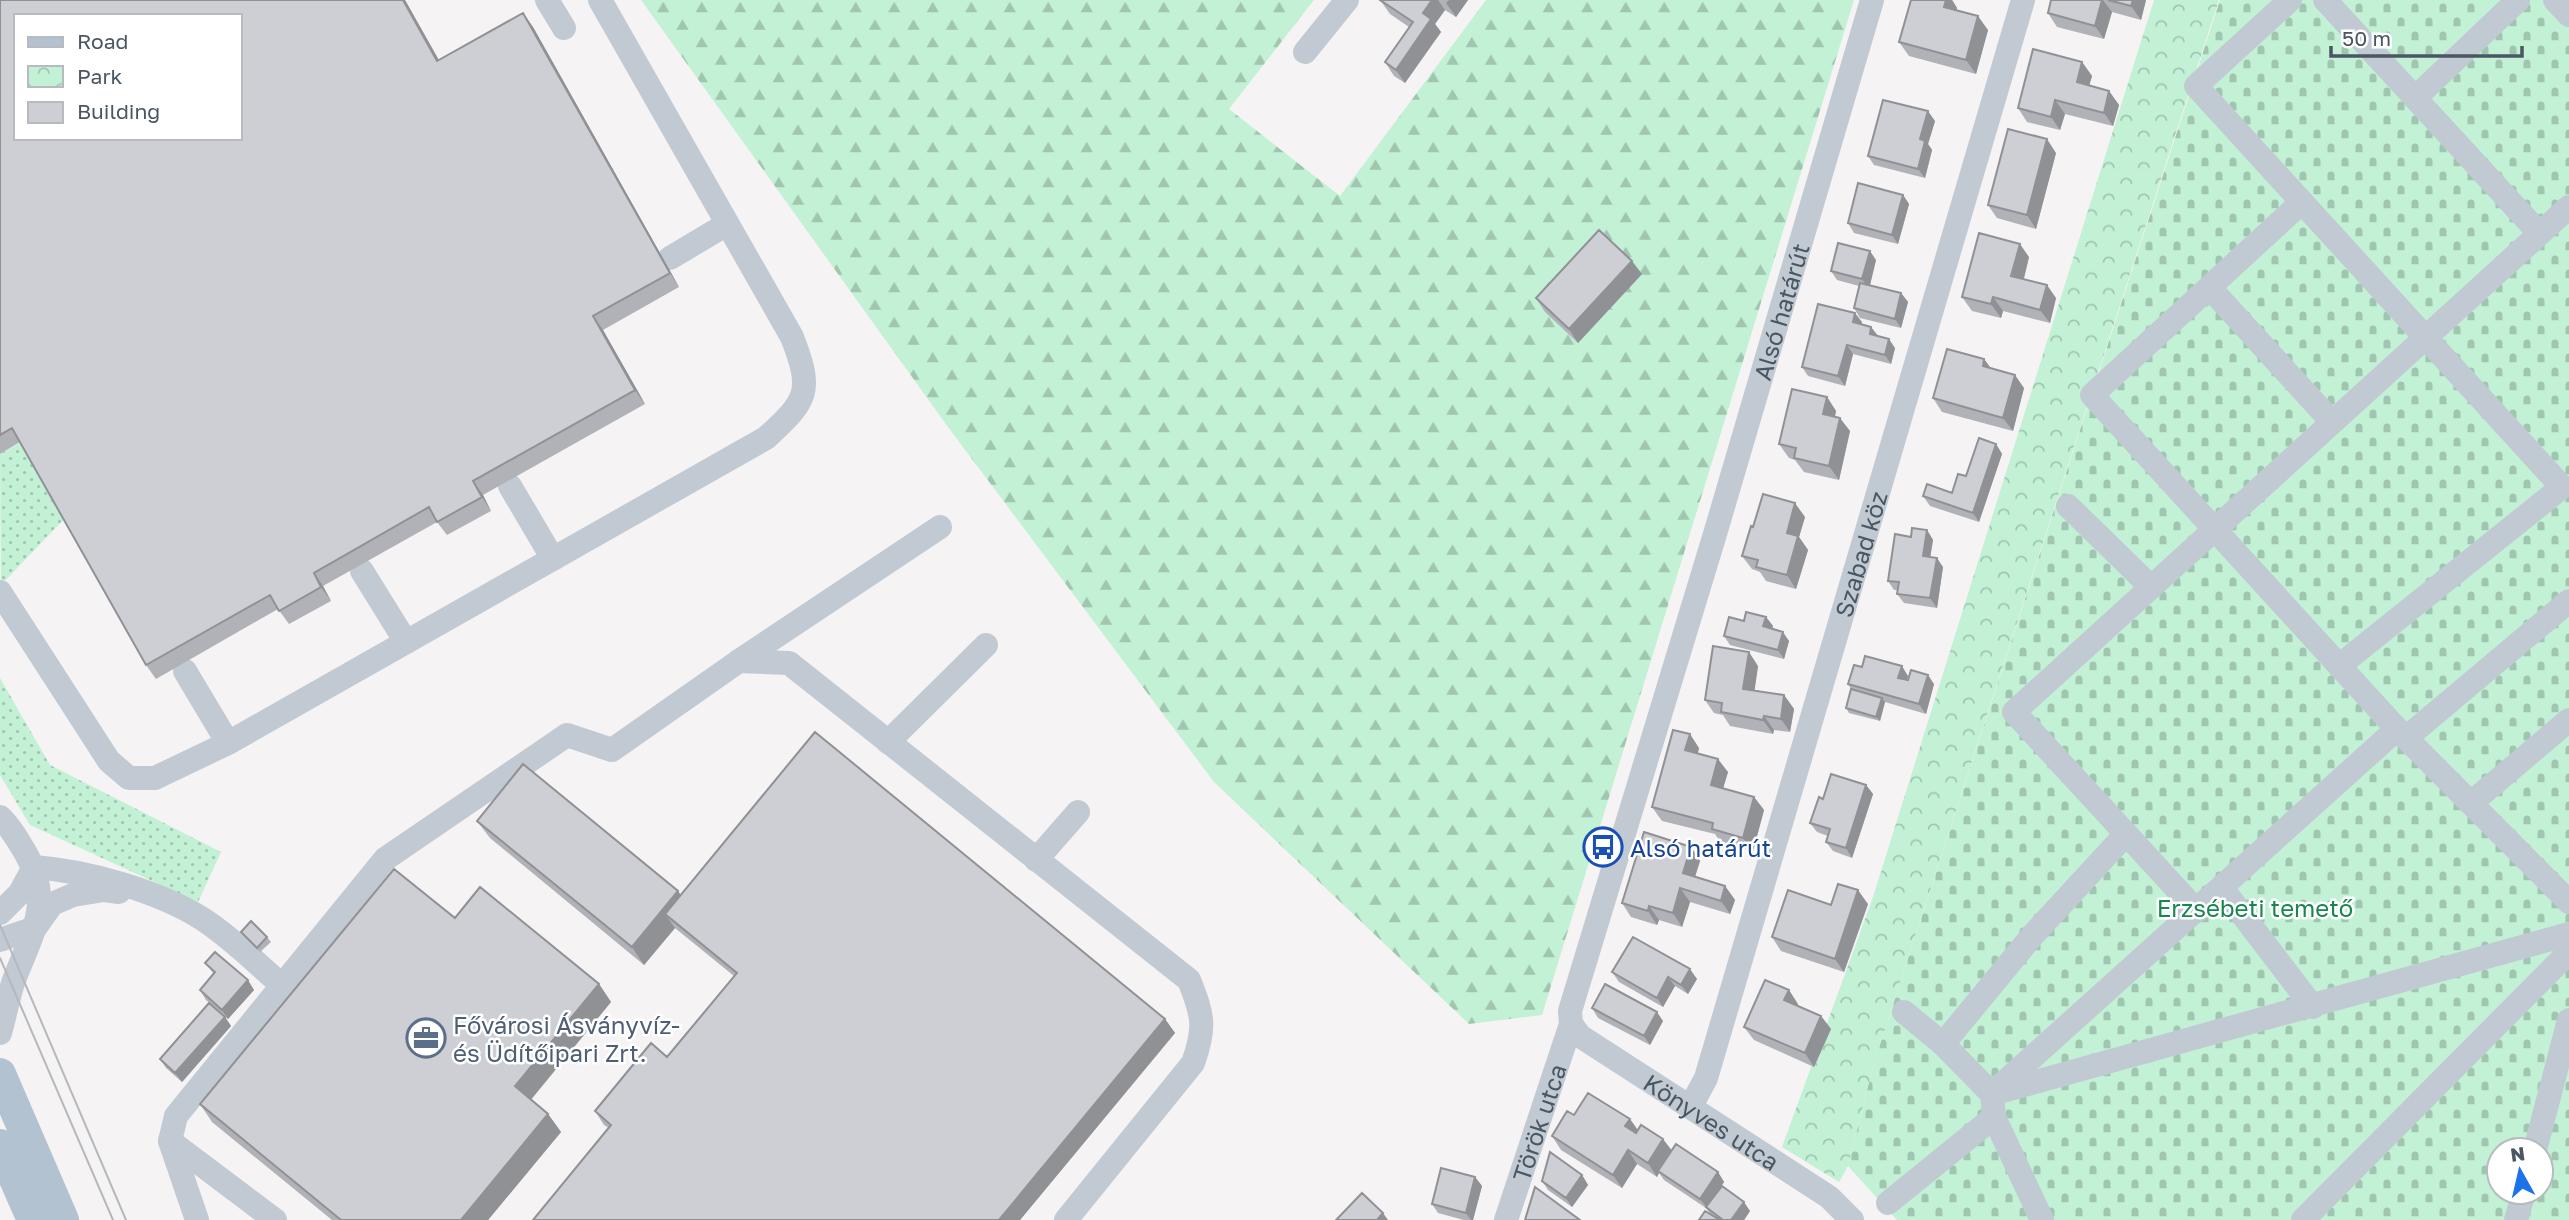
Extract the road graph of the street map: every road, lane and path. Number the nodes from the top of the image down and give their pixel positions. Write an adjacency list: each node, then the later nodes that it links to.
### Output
1 (547, 0): 11 (street)
2 (600, 0): 16 (street)
3 (1347, 0): 12 (street)
4 (1872, 0): 61 (street, Alsó határút)
5 (2023, 0): 65 (street, Szabad köz)
6 (2290, 0): 14 (street)
7 (2325, 0): 13 (street)
8 (2518, 0): 13 (street)
9 (2554, 0): 10 (street)
10 (2569, 15)
11 (564, 29)
12 (1305, 52)
13 (2415, 98): 17 (street)
14 (2302, 202): 19 (street); 20 (street)
15 (2569, 207): 17 (street)
16 (727, 224): 18 (street); 27 (street)
17 (2539, 233): 20 (street)
18 (670, 258)
19 (2210, 288): 21 (street); 26 (street)
20 (2426, 337): 21 (street); 23 (street)
21 (2332, 422): 26 (street)
22 (510, 486): 27 (street)
23 (2567, 488): 36 (street)
24 (2068, 506): 29 (street)
25 (940, 527): 35 (street)
26 (2214, 530): 29 (street); 36 (street)
27 (553, 559): 33 (street)
28 (362, 571): 33 (street)
29 (2151, 587): 45 (street)
30 (0, 592): 32 (street)
31 (2569, 601): 39 (street)
32 (9, 627): 41 (street)
33 (406, 642): 41 (street)
34 (986, 645): 40 (street)
35 (740, 661): 40 (street); 57 (street)
36 (2339, 666): 39 (street)
37 (185, 671): 41 (street)
38 (2569, 720): 42 (street)
39 (2402, 734): 42 (street); 48 (street)
40 (888, 741): 46 (street)
41 (228, 743)
42 (2470, 803): 50 (street)
43 (1077, 812): 46 (street)
44 (0, 817): 47 (street)
45 (2126, 834): 51 (street); 63 (street)
46 (1036, 860): 75 (street)
47 (34, 867): 49 (street); 52 (street); 53 (street)
48 (2221, 888): 51 (street); 58 (street)
49 (154, 896): 53 (street); 57 (street)
50 (2569, 902)
51 (2197, 911): 66 (street)
52 (0, 912)
53 (35, 928): 55 (street); 62 (street)
54 (2569, 934): 58 (street)
55 (0, 940)
56 (2569, 952): 79 (street)
57 (284, 987): 68 (street)
58 (2313, 1007): 66 (street)
59 (1904, 1012): 63 (street)
60 (2569, 1020): 67 (street)
61 (1571, 1024): 65 (street, Könyves utca); 76 (street, Török utca)
62 (0, 1033)
63 (1943, 1044): 66 (street)
64 (0, 1074): 72 (main road)
65 (1691, 1106): 77 (street, Könyves utca)
66 (1993, 1106): 70 (street); 78 (street)
67 (2539, 1136)
68 (170, 1141): 73 (street); 74 (street)
69 (0, 1145): 71 (main road)
70 (1888, 1203)
71 (33, 1220)
72 (63, 1220)
73 (197, 1220)
74 (275, 1220)
75 (1066, 1220)
76 (1506, 1220)
77 (1852, 1220)
78 (2042, 1220)
79 (2303, 1220)

